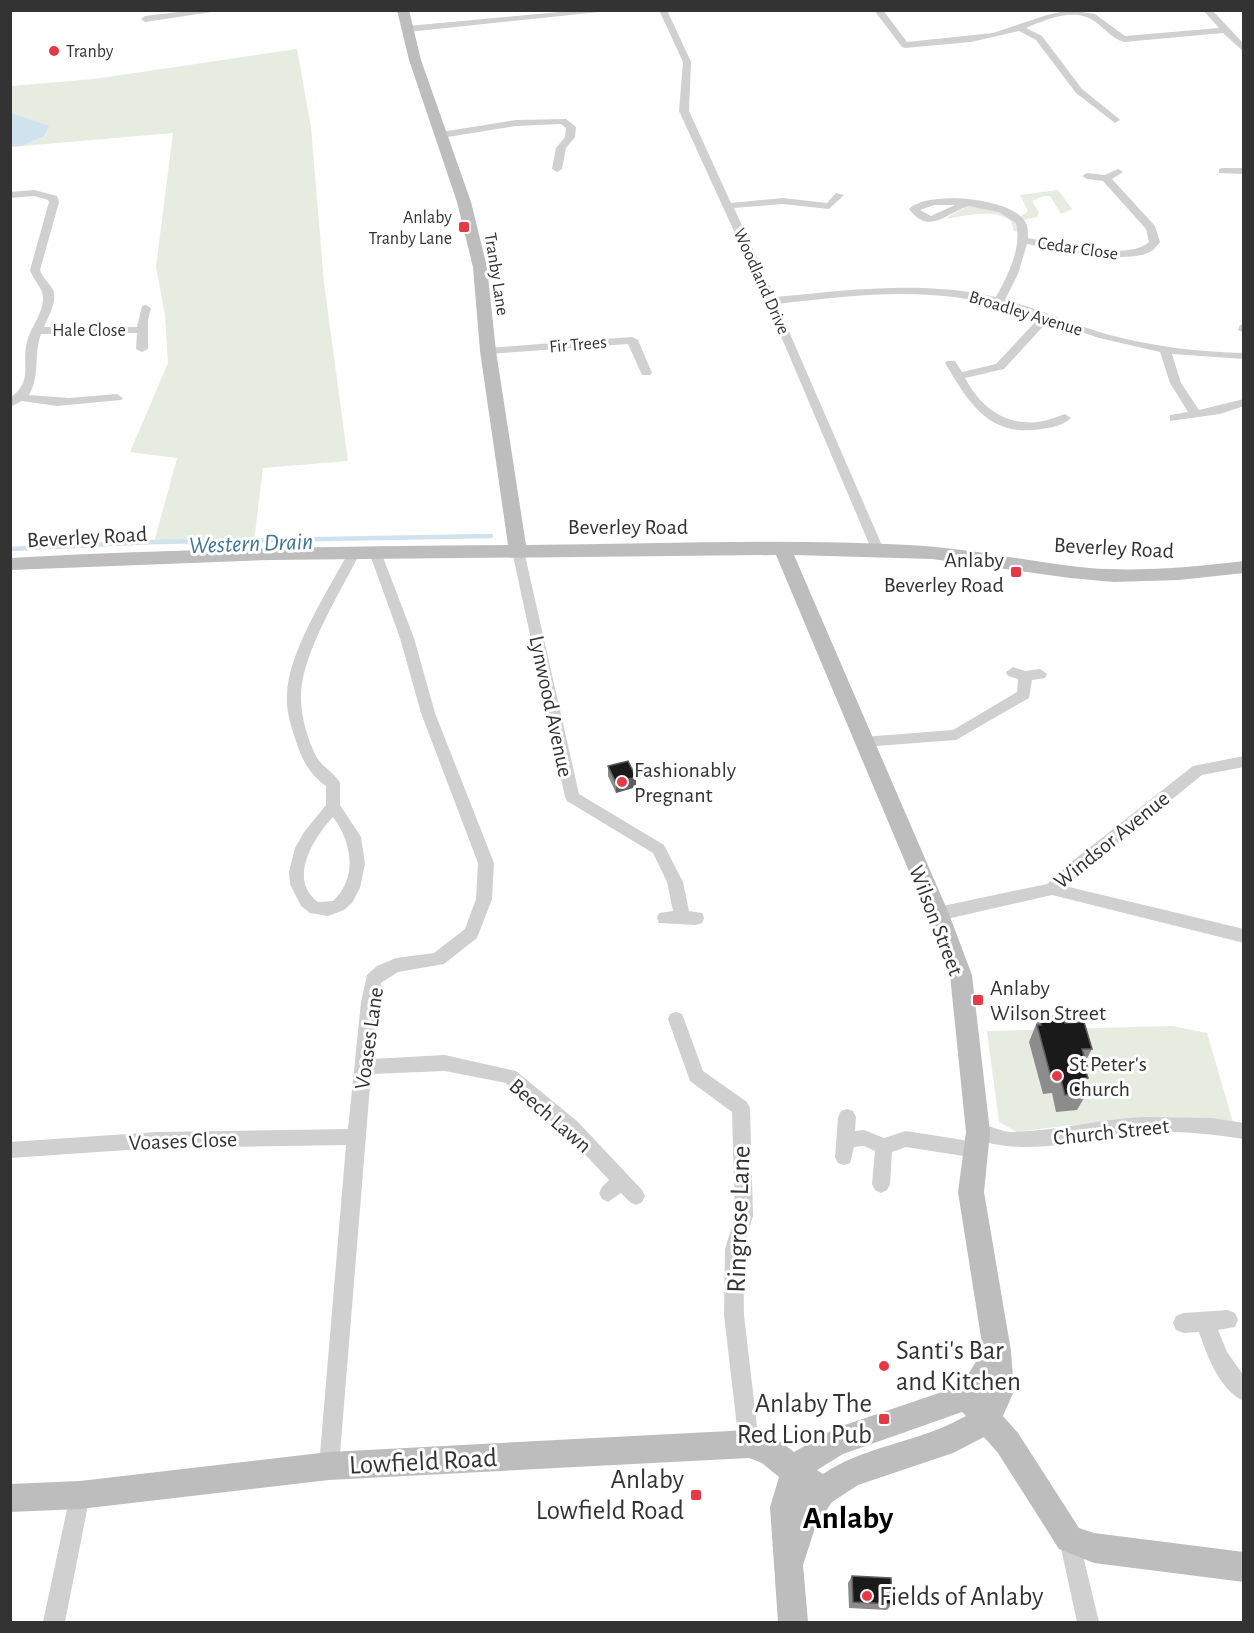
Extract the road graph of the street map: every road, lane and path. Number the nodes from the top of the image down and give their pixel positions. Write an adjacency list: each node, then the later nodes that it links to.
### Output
1 (221, 10): 8 (street)
2 (403, 10): 10 (main road, Tranby Lane)
3 (614, 10): 10 (street)
4 (663, 10): 24 (street, Woodland Drive)
5 (878, 10): 9 (street)
6 (1207, 10): 11 (street)
7 (1088, 12): 9 (street); 11 (street)
8 (145, 19)
9 (1018, 27): 13 (street)
10 (408, 29): 14 (main road, Tranby Lane)
11 (1222, 30): 12 (street)
12 (1244, 50)
13 (1115, 120)
14 (441, 135): 15 (street); 34 (main road, Tranby Lane)
15 (557, 169)
16 (1216, 170): 17 (street)
17 (1244, 171)
18 (1118, 172): 20 (street)
19 (1087, 176): 20 (street)
20 (1106, 178): 25 (street, Cedar Close)
21 (10, 195): 30 (street)
22 (839, 195): 24 (street)
23 (963, 204): 25 (street)
24 (728, 206): 26 (street, Woodland Drive)
25 (1022, 240): 27 (street)
26 (771, 301): 27 (street, Broadley Avenue); 47 (street, Woodland Drive)
27 (999, 301): 29 (street, Broadley Avenue)
28 (146, 308): 31 (street, Hale Close)
29 (1046, 317): 32 (street, Broadley Avenue); 38 (street)
30 (36, 330): 31 (street, Hale Close); 39 (street)
31 (142, 330): 33 (street, Hale Close)
32 (1165, 348): 35 (street, Broadley Avenue); 43 (street)
33 (142, 349)
34 (488, 351): 37 (street, Fir Trees); 48 (main road, Tranby Lane)
35 (1244, 356)
36 (951, 363): 38 (street)
37 (645, 374)
38 (960, 376): 45 (street)
39 (21, 397): 40 (street); 42 (street)
40 (117, 398)
41 (1244, 402): 43 (street)
42 (10, 404)
43 (1196, 414): 44 (street)
44 (1174, 418)
45 (1062, 423)
46 (782, 549): 47 (main road, Beverley Road); 48 (main road, Beverley Road); 54 (main road, Wilson Street)
47 (878, 550): 52 (main road, Beverley Road)
48 (518, 551): 49 (main road, Beverley Road); 59 (street, Lynwood Avenue)
49 (375, 552): 50 (main road, Beverley Road); 62 (street, Voases Lane)
50 (354, 553): 51 (main road, Beverley Road); 56 (street)
51 (10, 564)
52 (1244, 567)
53 (1040, 674): 54 (street)
54 (863, 742): 58 (main road, Wilson Street)
55 (1244, 760): 57 (street, Windsor Avenue)
56 (333, 807): 56 (street)
57 (1052, 889): 58 (street, Windsor Avenue); 60 (street)
58 (938, 914): 66 (main road, Wilson Street)
59 (665, 918)
60 (1244, 936)
61 (676, 1019): 78 (street, Ringrose Lane)
62 (363, 1067): 65 (street, Voases Lane); 70 (street, Beech Lawn)
63 (847, 1117): 67 (street)
64 (1244, 1131): 66 (street, Church Street)
65 (356, 1137): 68 (street, Voases Close); 79 (street, Voases Lane)
66 (977, 1141): 67 (street, Church Street); 74 (main road, Wilson Street)
67 (884, 1146): 69 (street)
68 (10, 1150)
69 (882, 1184)
70 (636, 1196)
71 (1228, 1320): 72 (street)
72 (1205, 1322): 73 (street); 75 (street)
73 (1183, 1323)
74 (997, 1351): 76 (main road); 77 (main road, Wilson Street)
75 (1244, 1391)
76 (966, 1395): 77 (main road); 80 (main road)
77 (987, 1419): 81 (main road); 84 (main road)
78 (749, 1444): 79 (main road, Lowfield Road); 80 (main road, Lowfield Road)
79 (329, 1466): 82 (main road, Lowfield Road)
80 (796, 1469): 81 (main road, Lowfield Road); 85 (main road)
81 (822, 1492): 85 (main road)
82 (80, 1495): 83 (main road, Lowfield Road); 87 (street)
83 (10, 1498)
84 (1069, 1539): 86 (main road); 89 (street)
85 (789, 1564): 88 (main road)
86 (1244, 1567)
87 (54, 1623)
88 (793, 1623)
89 (1088, 1623)

